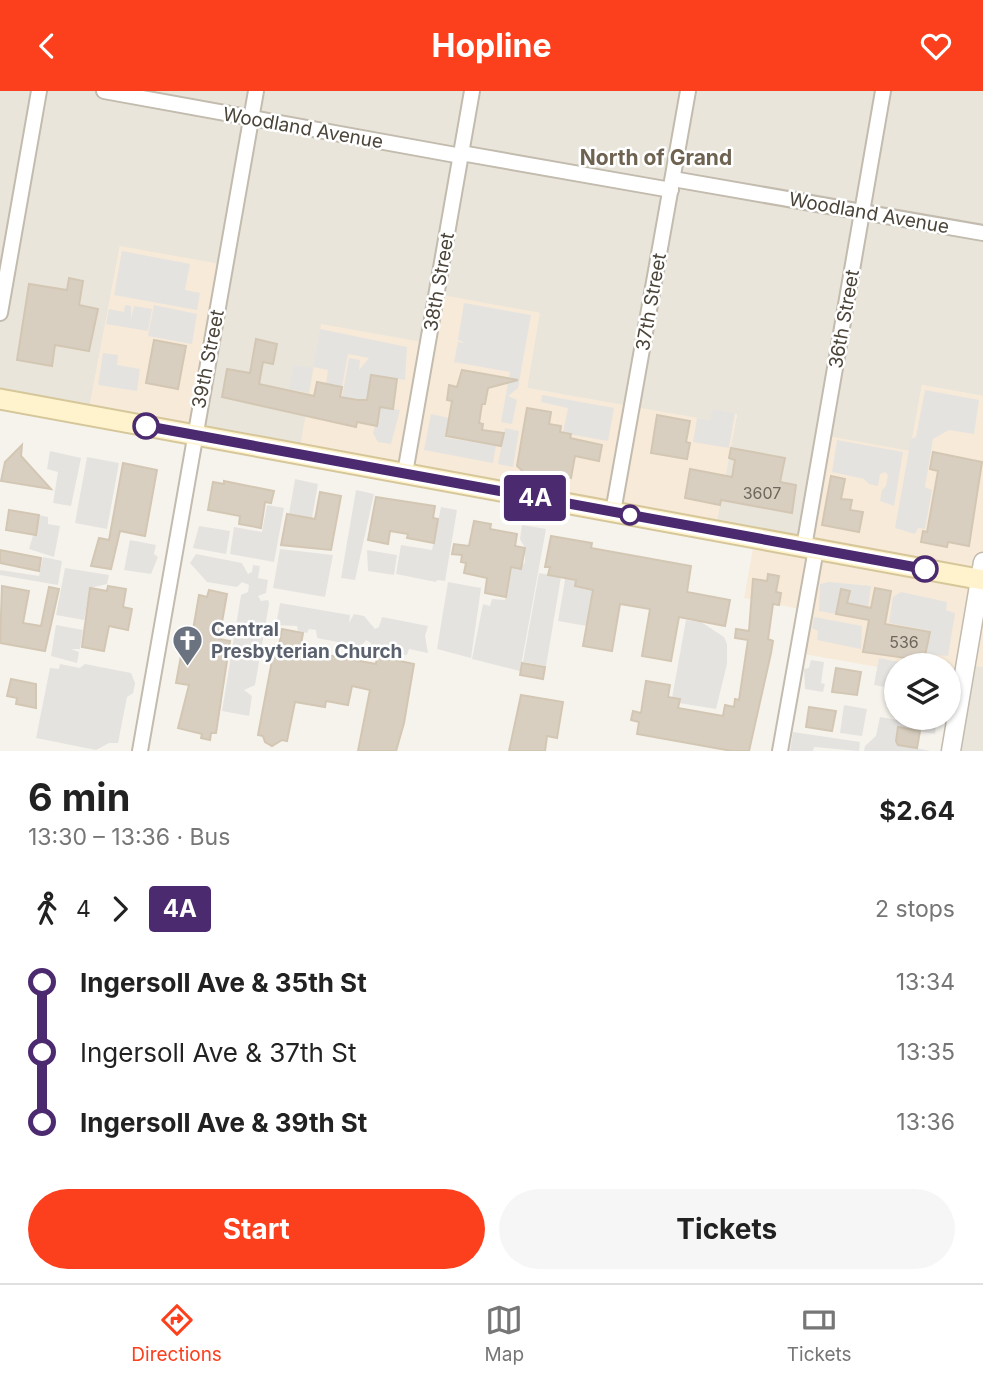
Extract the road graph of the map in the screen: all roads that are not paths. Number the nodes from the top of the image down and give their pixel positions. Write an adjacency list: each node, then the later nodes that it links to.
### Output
1 (39, 91): 12 (street)
2 (104, 91): 7 (street, Woodland Avenue)
3 (256, 91): 7 (street, 39th Street)
4 (472, 91): 8 (street, 38th Street)
5 (688, 91): 9 (street, 37th Street)
6 (883, 91): 10 (street, 36th Street)
7 (251, 118): 8 (street, Woodland Avenue); 14 (street, 39th Street)
8 (461, 155): 9 (street, Woodland Avenue); 15 (street, 38th Street)
9 (672, 184): 10 (street, Woodland Avenue); 16 (street, 37th Street)
10 (862, 213): 11 (street, Woodland Avenue); 17 (street, 36th Street)
11 (983, 233)
12 (0, 313)
13 (0, 399): 14 (main road)
14 (194, 434): 15 (main road); 19 (street, 39th Street)
15 (405, 473): 16 (main road)
16 (613, 512): 17 (main road)
17 (810, 548): 18 (main road); 20 (street, 36th Street)
18 (982, 574): 21 (street)
19 (140, 751)
20 (780, 751)
21 (951, 751)

